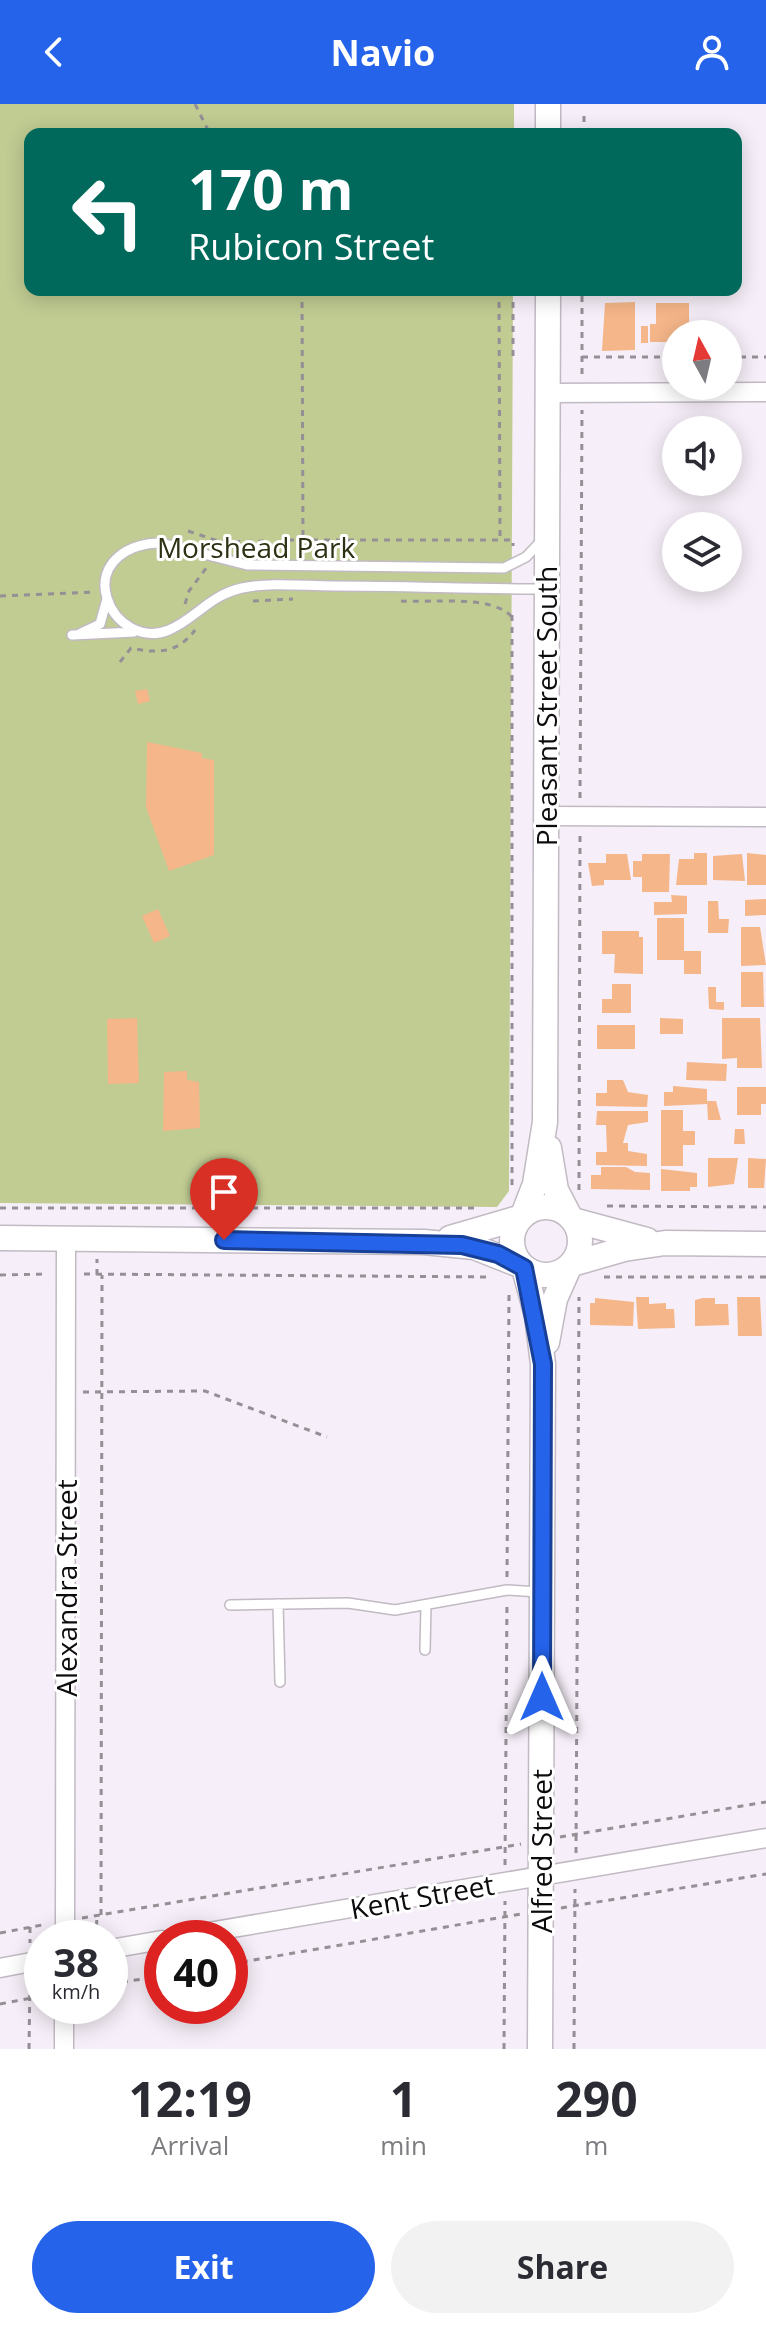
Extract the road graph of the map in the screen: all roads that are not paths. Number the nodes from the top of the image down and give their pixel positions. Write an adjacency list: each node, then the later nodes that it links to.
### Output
1 (548, 104): 2 (street)
2 (548, 128)
3 (548, 296): 5 (street, Pleasant Street South)
4 (766, 392): 5 (street)
5 (548, 393): 6 (street, Pleasant Street South)
6 (546, 536): 7 (lane); 9 (street, Pleasant Street South)
7 (277, 566): 8 (lane); 10 (lane)
8 (278, 586): 9 (lane); 11 (lane)
9 (546, 589): 12 (street, Pleasant Street South)
10 (106, 595): 11 (lane); 11 (lane)
11 (146, 632)
12 (546, 816): 13 (street); 14 (street, Pleasant Street South)
13 (766, 817)
14 (545, 1122): 15 (street, Pleasant Street South); 16 (street, Pleasant Street South)
15 (523, 1216): 16 (street); 19 (street); 22 (street)
16 (572, 1218): 20 (street); 23 (street)
17 (0, 1238): 18 (street)
18 (66, 1239): 19 (street); 33 (street, Alexandra Street)
19 (424, 1242): 22 (street)
20 (665, 1243): 21 (street); 23 (street)
21 (766, 1244)
22 (523, 1267): 23 (street); 24 (street, Alfred Street)
23 (574, 1272): 24 (street, Alfred Street)
24 (543, 1364): 25 (street, Alfred Street)
25 (542, 1593): 28 (lane); 32 (street, Alfred Street)
26 (278, 1604): 27 (lane); 28 (lane); 30 (lane)
27 (230, 1605)
28 (426, 1605): 29 (lane)
29 (425, 1650)
30 (280, 1682)
31 (766, 1838): 32 (street, Kent Street)
32 (541, 1875): 34 (street, Kent Street); 39 (street, Alfred Street)
33 (65, 1920)
34 (248, 1925)
35 (24, 1963): 36 (street)
36 (0, 1968)
37 (64, 2024): 38 (street)
38 (64, 2049)
39 (540, 2049)

